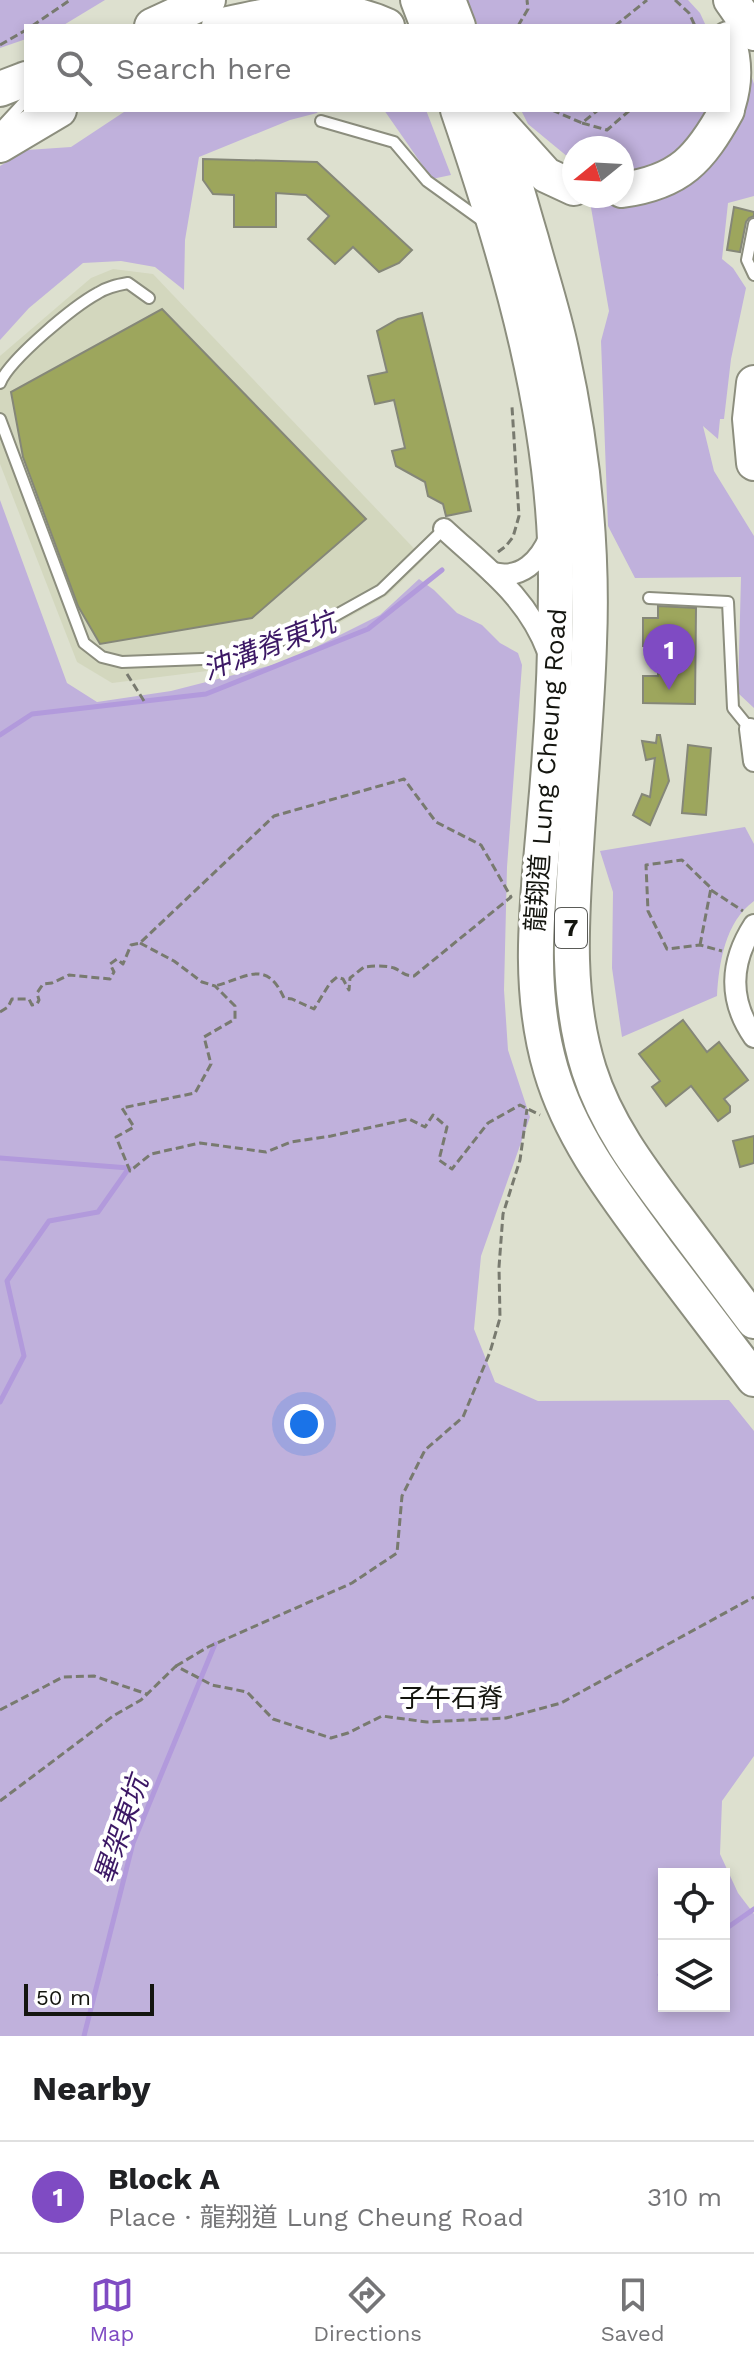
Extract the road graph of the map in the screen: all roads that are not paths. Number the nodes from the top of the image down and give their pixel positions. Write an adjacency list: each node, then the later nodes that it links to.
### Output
1 (174, 0): 8 (highway)
2 (208, 0): 9 (highway)
3 (256, 0): 10 (highway)
4 (418, 0): 13 (highway)
5 (448, 0): 14 (highway)
6 (707, 0): 15 (highway)
7 (731, 0): 16 (highway)
8 (155, 24)
9 (157, 24)
10 (214, 24)
11 (228, 24): 12 (highway)
12 (384, 24)
13 (427, 24)
14 (457, 24)
15 (721, 24)
16 (754, 33)
17 (730, 47): 20 (highway)
18 (24, 80): 19 (highway)
19 (0, 89)
20 (730, 98)
21 (725, 112): 27 (highway)
22 (471, 117): 26 (highway); 29 (highway, 龍翔道 Lung Cheung Road / 7); 36 (highway, 龍翔道 Lung Cheung Road / 7)
23 (23, 118): 25 (highway)
24 (321, 121): 29 (lane)
25 (0, 145)
26 (562, 182)
27 (634, 188)
28 (754, 224): 30 (lane)
29 (496, 230): 36 (highway, 龍翔道 Lung Cheung Road / 7)
30 (754, 275)
31 (149, 298): 32 (lane)
32 (0, 383)
33 (754, 383): 35 (highway)
34 (0, 419): 38 (lane)
35 (754, 463)
36 (563, 467): 37 (highway, 龍翔道 Lung Cheung Road / 7); 46 (highway, 龍翔道 Lung Cheung Road / 7)
37 (555, 525): 39 (street); 41 (highway, 龍翔道 Lung Cheung Road / 7)
38 (444, 529): 39 (street)
39 (493, 564): 41 (street)
40 (649, 598): 42 (lane)
41 (554, 676): 47 (highway, 龍翔道 Lung Cheung Road / 7)
42 (750, 729): 43 (street)
43 (754, 761)
44 (749, 918): 45 (street)
45 (754, 1037)
46 (754, 1321)
47 (754, 1379)

